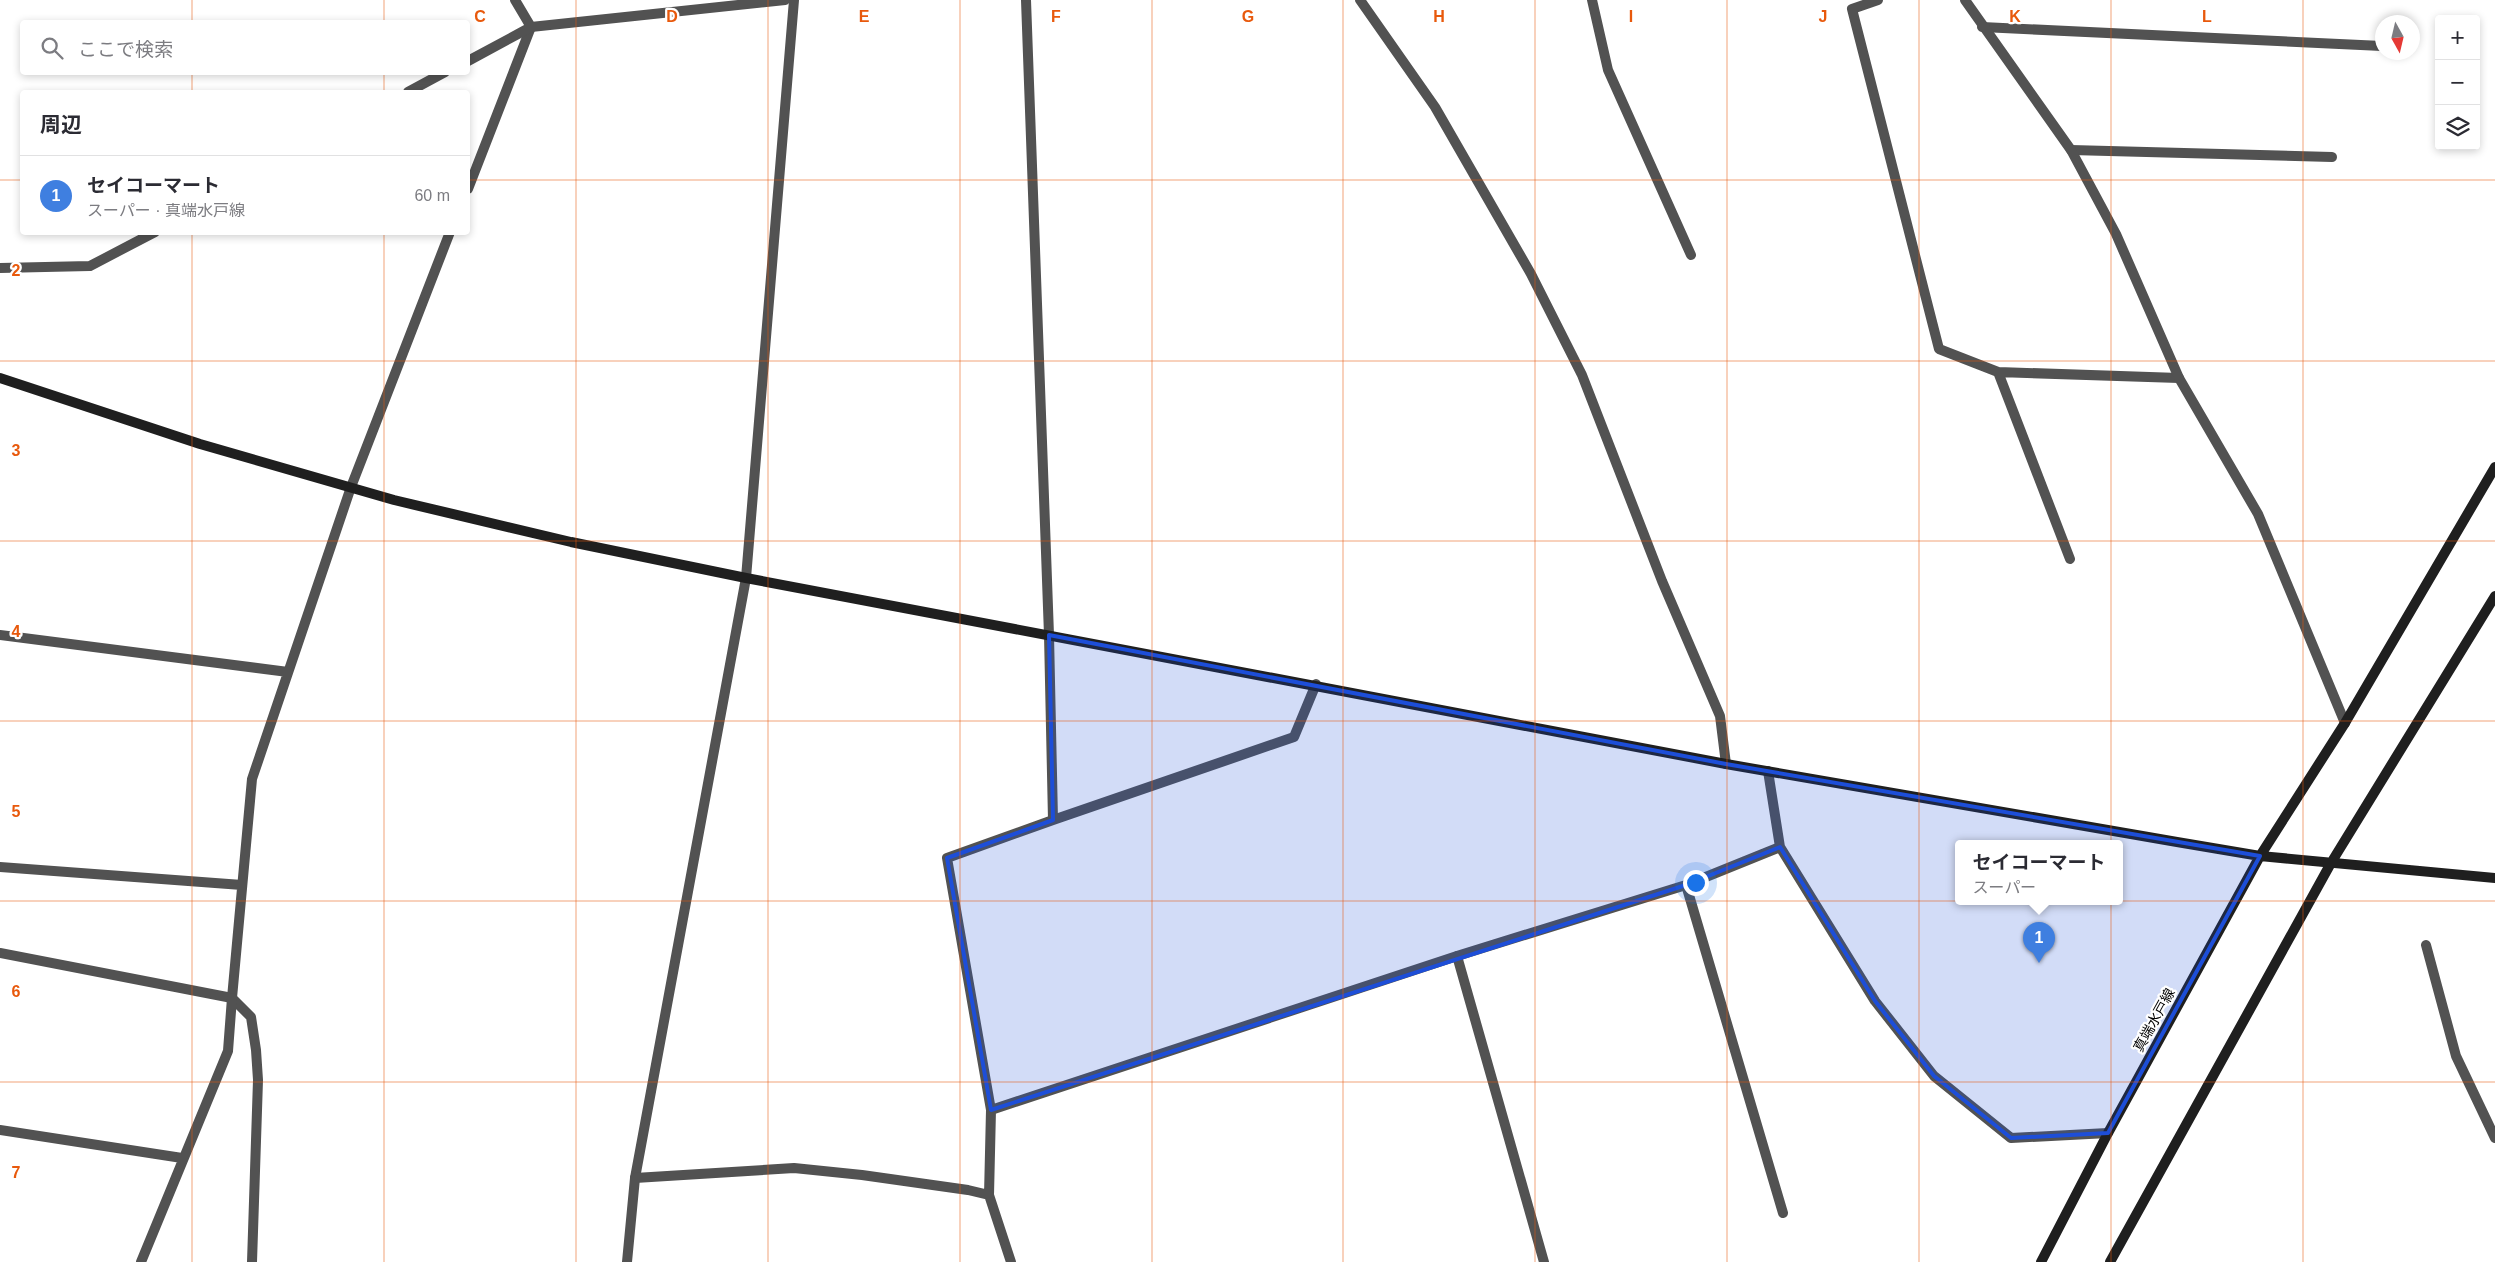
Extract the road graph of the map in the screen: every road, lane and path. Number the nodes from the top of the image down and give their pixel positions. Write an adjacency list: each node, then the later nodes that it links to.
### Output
1 (515, 0): 9 (street)
2 (785, 0): 9 (street)
3 (794, 0): 28 (street)
4 (1026, 0): 31 (street)
5 (1360, 0): 35 (street)
6 (1592, 0): 20 (street)
7 (1878, 0): 22 (street)
8 (1965, 0): 10 (street)
9 (531, 26): 12 (street); 17 (street)
10 (1982, 27): 11 (street); 15 (street)
11 (2375, 46)
12 (470, 59)
13 (439, 75): 14 (street)
14 (412, 90)
15 (2071, 150): 16 (street); 24 (street)
16 (2332, 157)
17 (470, 184)
18 (149, 235): 21 (street)
19 (449, 235): 26 (street)
20 (1690, 255)
21 (0, 268)
22 (1998, 372): 24 (street); 27 (street)
23 (0, 378): 26 (street)
24 (2179, 378): 34 (street)
25 (2495, 467): 34 (street, 真端水戸線)
26 (351, 487): 28 (street); 32 (street)
27 (2070, 559)
28 (746, 578): 31 (street); 54 (street)
29 (2495, 596): 40 (street)
30 (0, 635): 32 (street)
31 (1049, 635): 33 (street); 37 (street)
32 (288, 672): 43 (street)
33 (1316, 684): 35 (street); 37 (street)
34 (2345, 723): 39 (street, 真端水戸線)
35 (1726, 764): 36 (street)
36 (1768, 771): 38 (street); 39 (street)
37 (1053, 820): 49 (street)
38 (1780, 847): 44 (street); 51 (street)
39 (2260, 856): 40 (street); 51 (street, 真端水戸線)
40 (2332, 863): 42 (street); 63 (street)
41 (0, 867): 43 (street)
42 (2495, 878)
43 (242, 885): 48 (street)
44 (1686, 886): 47 (street); 56 (street)
45 (2426, 945): 52 (street)
46 (0, 953): 48 (street)
47 (1457, 956): 49 (street); 61 (street)
48 (232, 998): 53 (street); 58 (street)
49 (991, 1110): 55 (street)
50 (0, 1130): 53 (street)
51 (2108, 1133): 62 (street, 真端水戸線)
52 (2495, 1138)
53 (182, 1158): 57 (street)
54 (635, 1178): 55 (street); 59 (street)
55 (989, 1195): 60 (street)
56 (1783, 1213)
57 (141, 1262)
58 (252, 1262)
59 (627, 1262)
60 (1011, 1262)
61 (1544, 1262)
62 (2041, 1262)
63 (2110, 1262)

